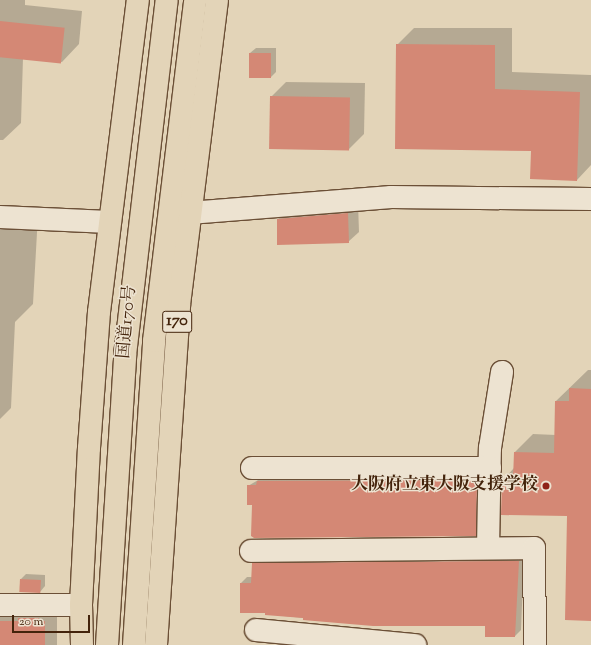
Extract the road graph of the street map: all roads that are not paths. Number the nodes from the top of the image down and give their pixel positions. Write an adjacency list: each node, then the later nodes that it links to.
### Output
1 (138, 0): 8 (highway)
2 (167, 0): 18 (highway, 国道170号)
3 (195, 0): 19 (highway, 国道170号 / 170)
4 (217, 0): 6 (highway, 170)
5 (591, 198): 6 (street)
6 (190, 213): 20 (highway, 170)
7 (0, 217): 8 (street)
8 (109, 222): 15 (highway)
9 (502, 372): 11 (street)
10 (252, 468): 11 (street)
11 (490, 468): 12 (street)
12 (488, 548): 13 (street); 22 (street)
13 (251, 550)
14 (0, 605): 15 (street)
15 (81, 605): 17 (highway)
16 (256, 630): 21 (street)
17 (82, 645)
18 (107, 645)
19 (134, 645)
20 (156, 645)
21 (415, 645)
22 (535, 645)

